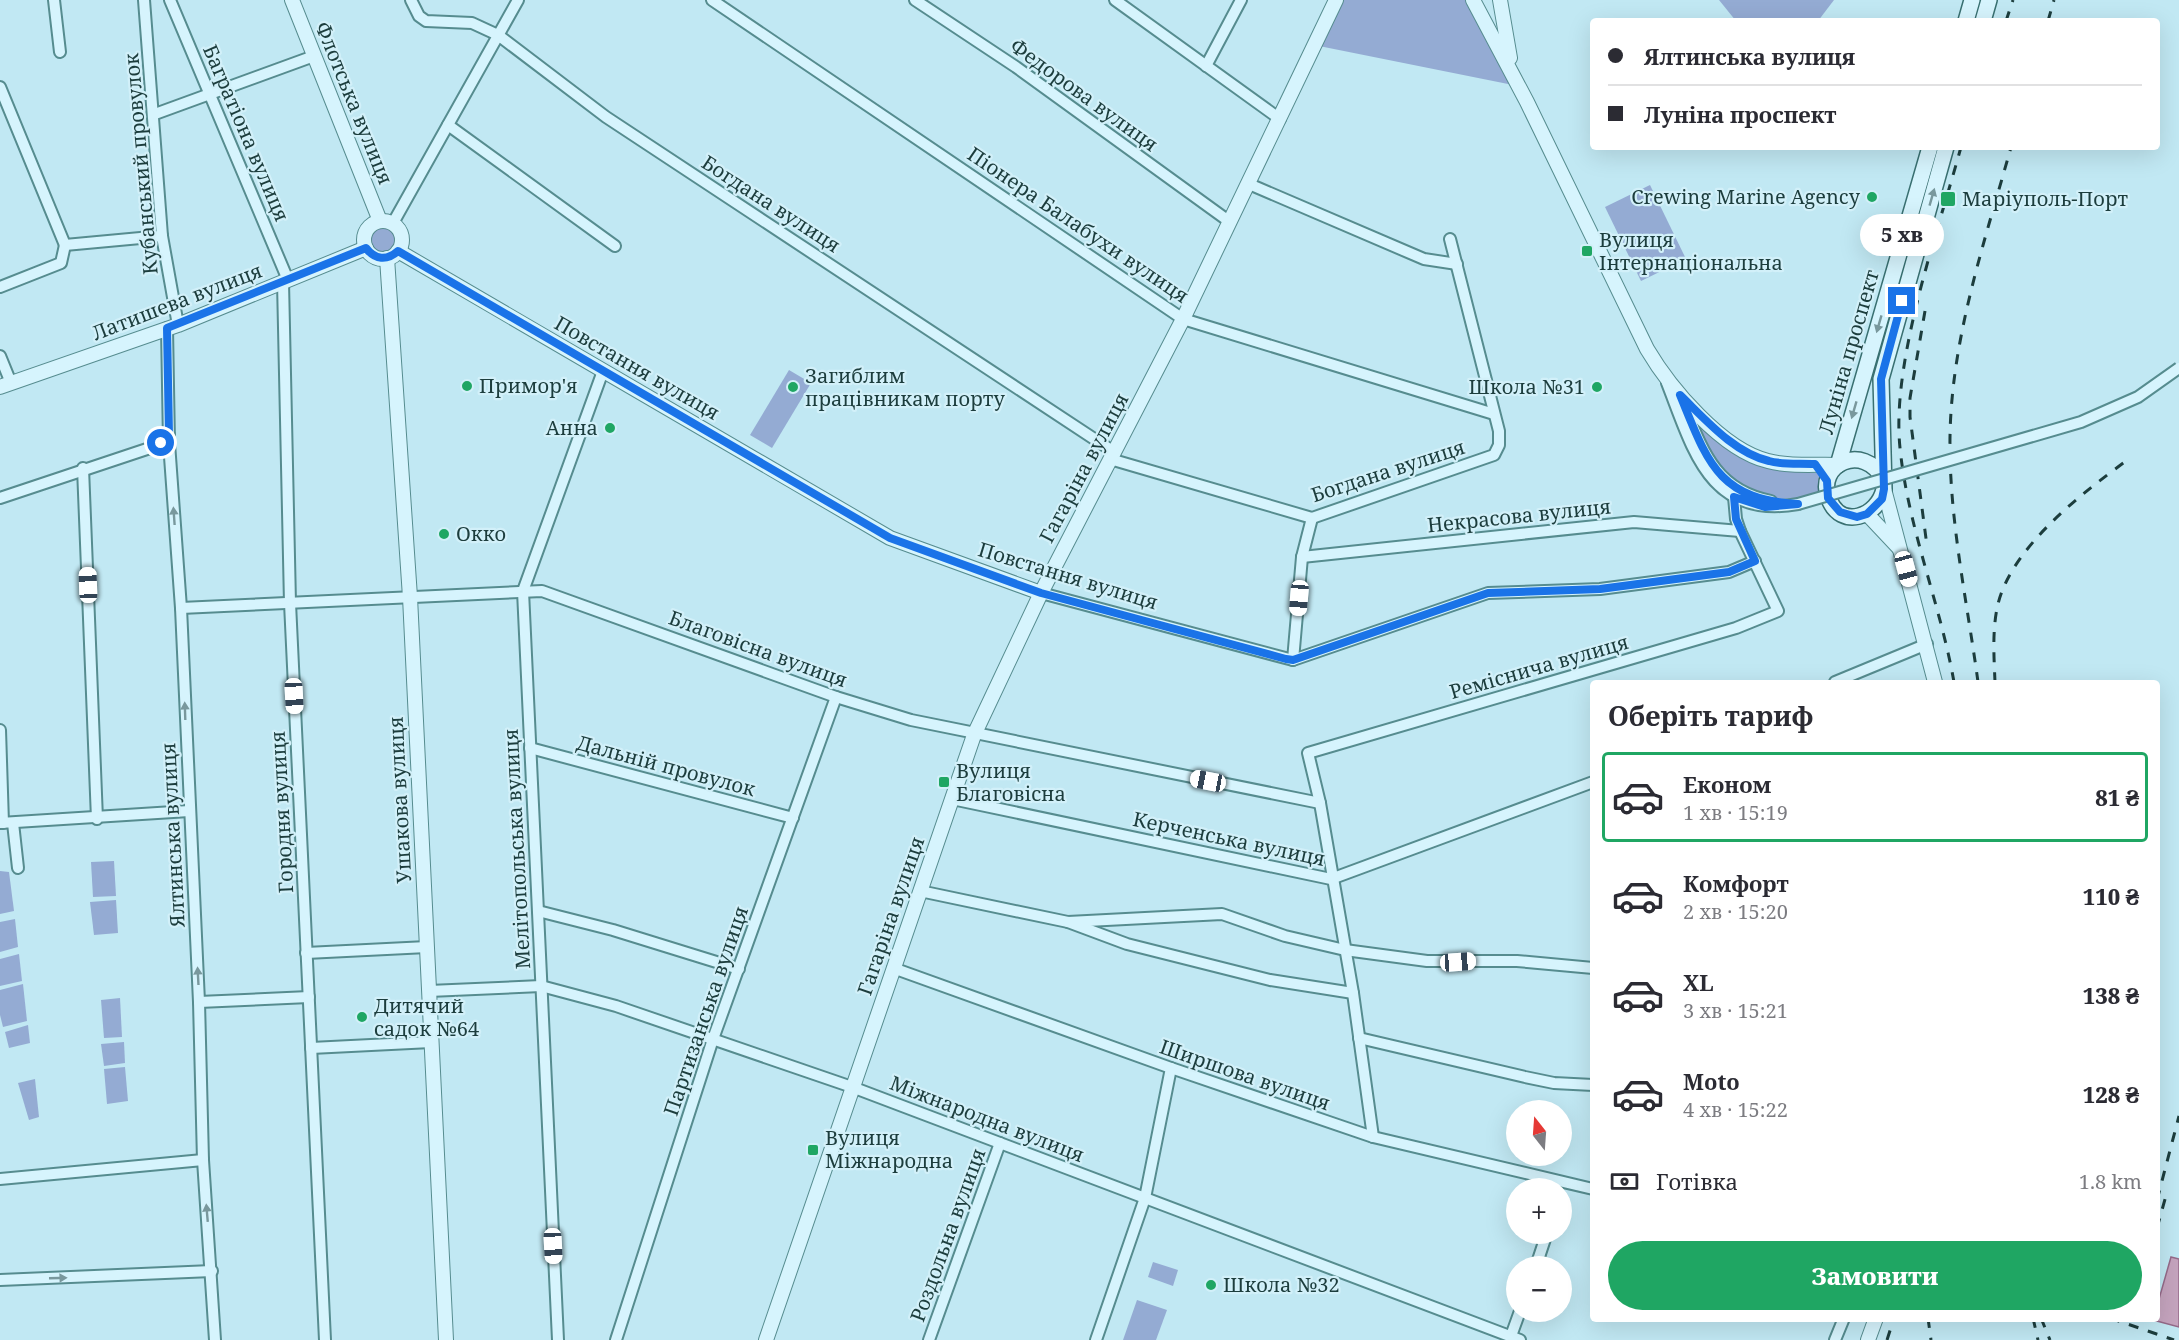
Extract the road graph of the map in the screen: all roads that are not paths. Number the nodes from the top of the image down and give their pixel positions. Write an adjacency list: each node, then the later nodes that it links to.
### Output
1 (54, 0): 20 (street)
2 (144, 0): 26 (street, Кубанський провулок)
3 (170, 0): 24 (street, Багратіона вулиця)
4 (292, 0): 21 (street, Флотська вулиця)
5 (411, 0): 19 (street, Богдана вулиця)
6 (518, 0): 19 (street)
7 (712, 0): 43 (street, Піонера Балабухи вулиця)
8 (915, 0): 33 (street, Федорова вулиця)
9 (1115, 0): 16 (street)
10 (1241, 0): 22 (street)
11 (1336, 0): 27 (street, Гагаріна вулиця)
12 (1473, 0): 25 (street)
13 (1500, 0): 25 (street)
14 (1972, 0): 17 (main road)
15 (1989, 0): 18 (main road)
16 (1130, 5): 22 (street)
17 (1967, 18)
18 (1984, 18)
19 (498, 35): 28 (street); 55 (street, Богдана вулиця)
20 (60, 52)
21 (315, 56): 24 (street); 32 (street, Флотська вулиця)
22 (1206, 66): 27 (street)
23 (0, 87): 36 (street)
24 (210, 94): 26 (street); 41 (street, Багратіона вулиця)
25 (1527, 102): 48 (street)
26 (155, 114): 34 (street, Кубанський провулок)
27 (1280, 119): 31 (street, Гагаріна вулиця)
28 (447, 125): 32 (street); 37 (street)
29 (1929, 150): 57 (main road, Луніна проспект, one-way to 57)
30 (1946, 150): 60 (main road, Луніна проспект, one-way to 30)
31 (1249, 184): 33 (street, Гагаріна вулиця); 40 (street)
32 (386, 222): 38 (street); 39 (street)
33 (1230, 222): 43 (street, Гагаріна вулиця)
34 (162, 236): 36 (street); 44 (street, Кубанський провулок)
35 (1450, 239): 40 (street)
36 (65, 245): 42 (street)
37 (615, 246)
38 (366, 248): 39 (street); 41 (street, Латишева вулиця)
39 (392, 255): 47 (street, Повстання вулиця); 72 (street, Ушакова вулиця)
40 (1457, 264): 51 (street)
41 (286, 281): 44 (street, Латишева вулиця); 73 (street, Городня вулиця)
42 (0, 287)
43 (1183, 319): 51 (street, Піонера Балабухи вулиця); 55 (street, Гагаріна вулиця)
44 (172, 327): 49 (street, Латишева вулиця); 52 (street, Ялтинська вулиця)
45 (0, 356): 49 (street)
46 (2179, 368): 63 (street, bridge)
47 (603, 371): 70 (street, Мелітопольська вулиця); 71 (street, Повстання вулиця)
48 (1663, 374): 50 (street); 61 (street)
49 (5, 385)
50 (1680, 395): 56 (street); 63 (street)
51 (1494, 414): 65 (street, Богдана вулиця)
52 (169, 435): 53 (street); 54 (street, Ялтинська вулиця)
53 (156, 446): 54 (street); 58 (street)
54 (170, 453): 74 (street, Ялтинська вулиця, one-way to 54)
55 (1112, 456): 65 (street, Богдана вулиця); 71 (street, Гагаріна вулиця)
56 (1815, 464): 57 (street); 59 (street)
57 (1838, 465): 59 (main road); 60 (main road)
58 (83, 468): 62 (street); 88 (street)
59 (1827, 481): 64 (main road)
60 (1884, 484): 64 (main road); 67 (street, Луніна проспект)
61 (1734, 497): 63 (street); 66 (street)
62 (0, 498)
63 (1798, 504)
64 (1867, 514): 67 (street, Луніна проспект)
65 (1312, 518): 68 (street)
66 (1740, 531): 68 (street, Некрасова вулиця); 69 (street)
67 (1901, 550): 75 (street, Луніна проспект)
68 (1302, 557): 76 (street)
69 (1755, 561): 76 (street); 85 (street, Реміснича вулиця)
70 (523, 591): 72 (street, Благовісна вулиця); 79 (street, Благовісна вулиця); 82 (street, Мелітопольська вулиця)
71 (1041, 593): 76 (street, Повстання вулиця); 81 (street, Гагаріна вулиця)
72 (410, 597): 73 (street, Благовісна вулиця); 95 (street, Ушакова вулиця)
73 (290, 603): 74 (street, Благовісна вулиця); 97 (street, Городня вулиця)
74 (180, 608): 86 (street, Ялтинська вулиця, one-way to 74)
75 (1927, 644): 77 (street); 78 (street, Луніна проспект)
76 (1293, 660)
77 (1839, 680)
78 (1935, 680)
79 (836, 697): 81 (street, Благовісна вулиця); 87 (street, Партизанська вулиця)
80 (0, 730): 89 (street)
81 (974, 735): 84 (street, Гагаріна вулиця); 85 (street, Благовісна вулиця)
82 (530, 748): 87 (street, Дальній провулок); 93 (street, Мелітопольська вулиця)
83 (1590, 783): 91 (street, Керченська вулиця)
84 (952, 799): 91 (street, Керченська вулиця); 92 (street, Гагаріна вулиця)
85 (1320, 803): 91 (street)
86 (189, 811): 88 (street); 105 (street, Ялтинська вулиця, one-way to 86)
87 (793, 818): 100 (street, Партизанська вулиця)
88 (97, 819): 89 (street)
89 (5, 823): 90 (street)
90 (18, 868)
91 (1331, 879): 96 (street)
92 (920, 891): 94 (street); 98 (street, Гагаріна вулиця)
93 (538, 911): 100 (street); 101 (street, Мелітопольська вулиця)
94 (1068, 922): 96 (street); 103 (street)
95 (427, 947): 97 (street); 102 (street, Ушакова вулиця)
96 (1345, 950): 99 (street); 103 (street)
97 (306, 953): 104 (street, Городня вулиця)
98 (893, 968): 110 (street, Ширшова вулиця); 112 (street, Гагаріна вулиця)
99 (1590, 968)
100 (739, 969): 107 (street, Партизанська вулиця)
101 (541, 986): 102 (street, Міжнародна вулиця); 107 (street, Міжнародна вулиця); 130 (street, Мелітопольська вулиця)
102 (429, 991): 108 (street, Ушакова вулиця)
103 (1353, 993): 106 (street)
104 (309, 997): 105 (street); 109 (street, Городня вулиця)
105 (199, 1002): 115 (street, Ялтинська вулиця)
106 (1359, 1038): 111 (street); 113 (street)
107 (713, 1039): 112 (street, Міжнародна вулиця); 131 (street, Партизанська вулиця)
108 (431, 1042): 109 (street); 129 (street, Ушакова вулиця)
109 (311, 1048): 128 (street, Городня вулиця)
110 (1171, 1068): 113 (street, Ширшова вулиця); 120 (street)
111 (1590, 1085)
112 (852, 1087): 114 (street, Міжнародна вулиця); 132 (street, Гагаріна вулиця)
113 (1373, 1137): 116 (street, Ширшова вулиця)
114 (1000, 1143): 120 (street, Міжнародна вулиця); 133 (street, Роздольна вулиця)
115 (203, 1160): 117 (street); 121 (street, Ялтинська вулиця, one-way to 115)
116 (1531, 1178)
117 (0, 1179)
118 (1572, 1186): 119 (street, Ширшова вулиця)
119 (1590, 1189)
120 (1145, 1198): 126 (street, Міжнародна вулиця); 134 (street)
121 (212, 1271): 122 (street, one-way to 121); 127 (street, Ялтинська вулиця)
122 (1, 1278)
123 (1518, 1322): 126 (street)
124 (1842, 1322): 135 (street)
125 (1875, 1322): 136 (street)
126 (1516, 1338)
127 (215, 1340)
128 (325, 1340)
129 (446, 1340)
130 (558, 1340)
131 (616, 1340)
132 (766, 1340)
133 (929, 1340)
134 (1096, 1340)
135 (1835, 1340)
136 (1868, 1340)

